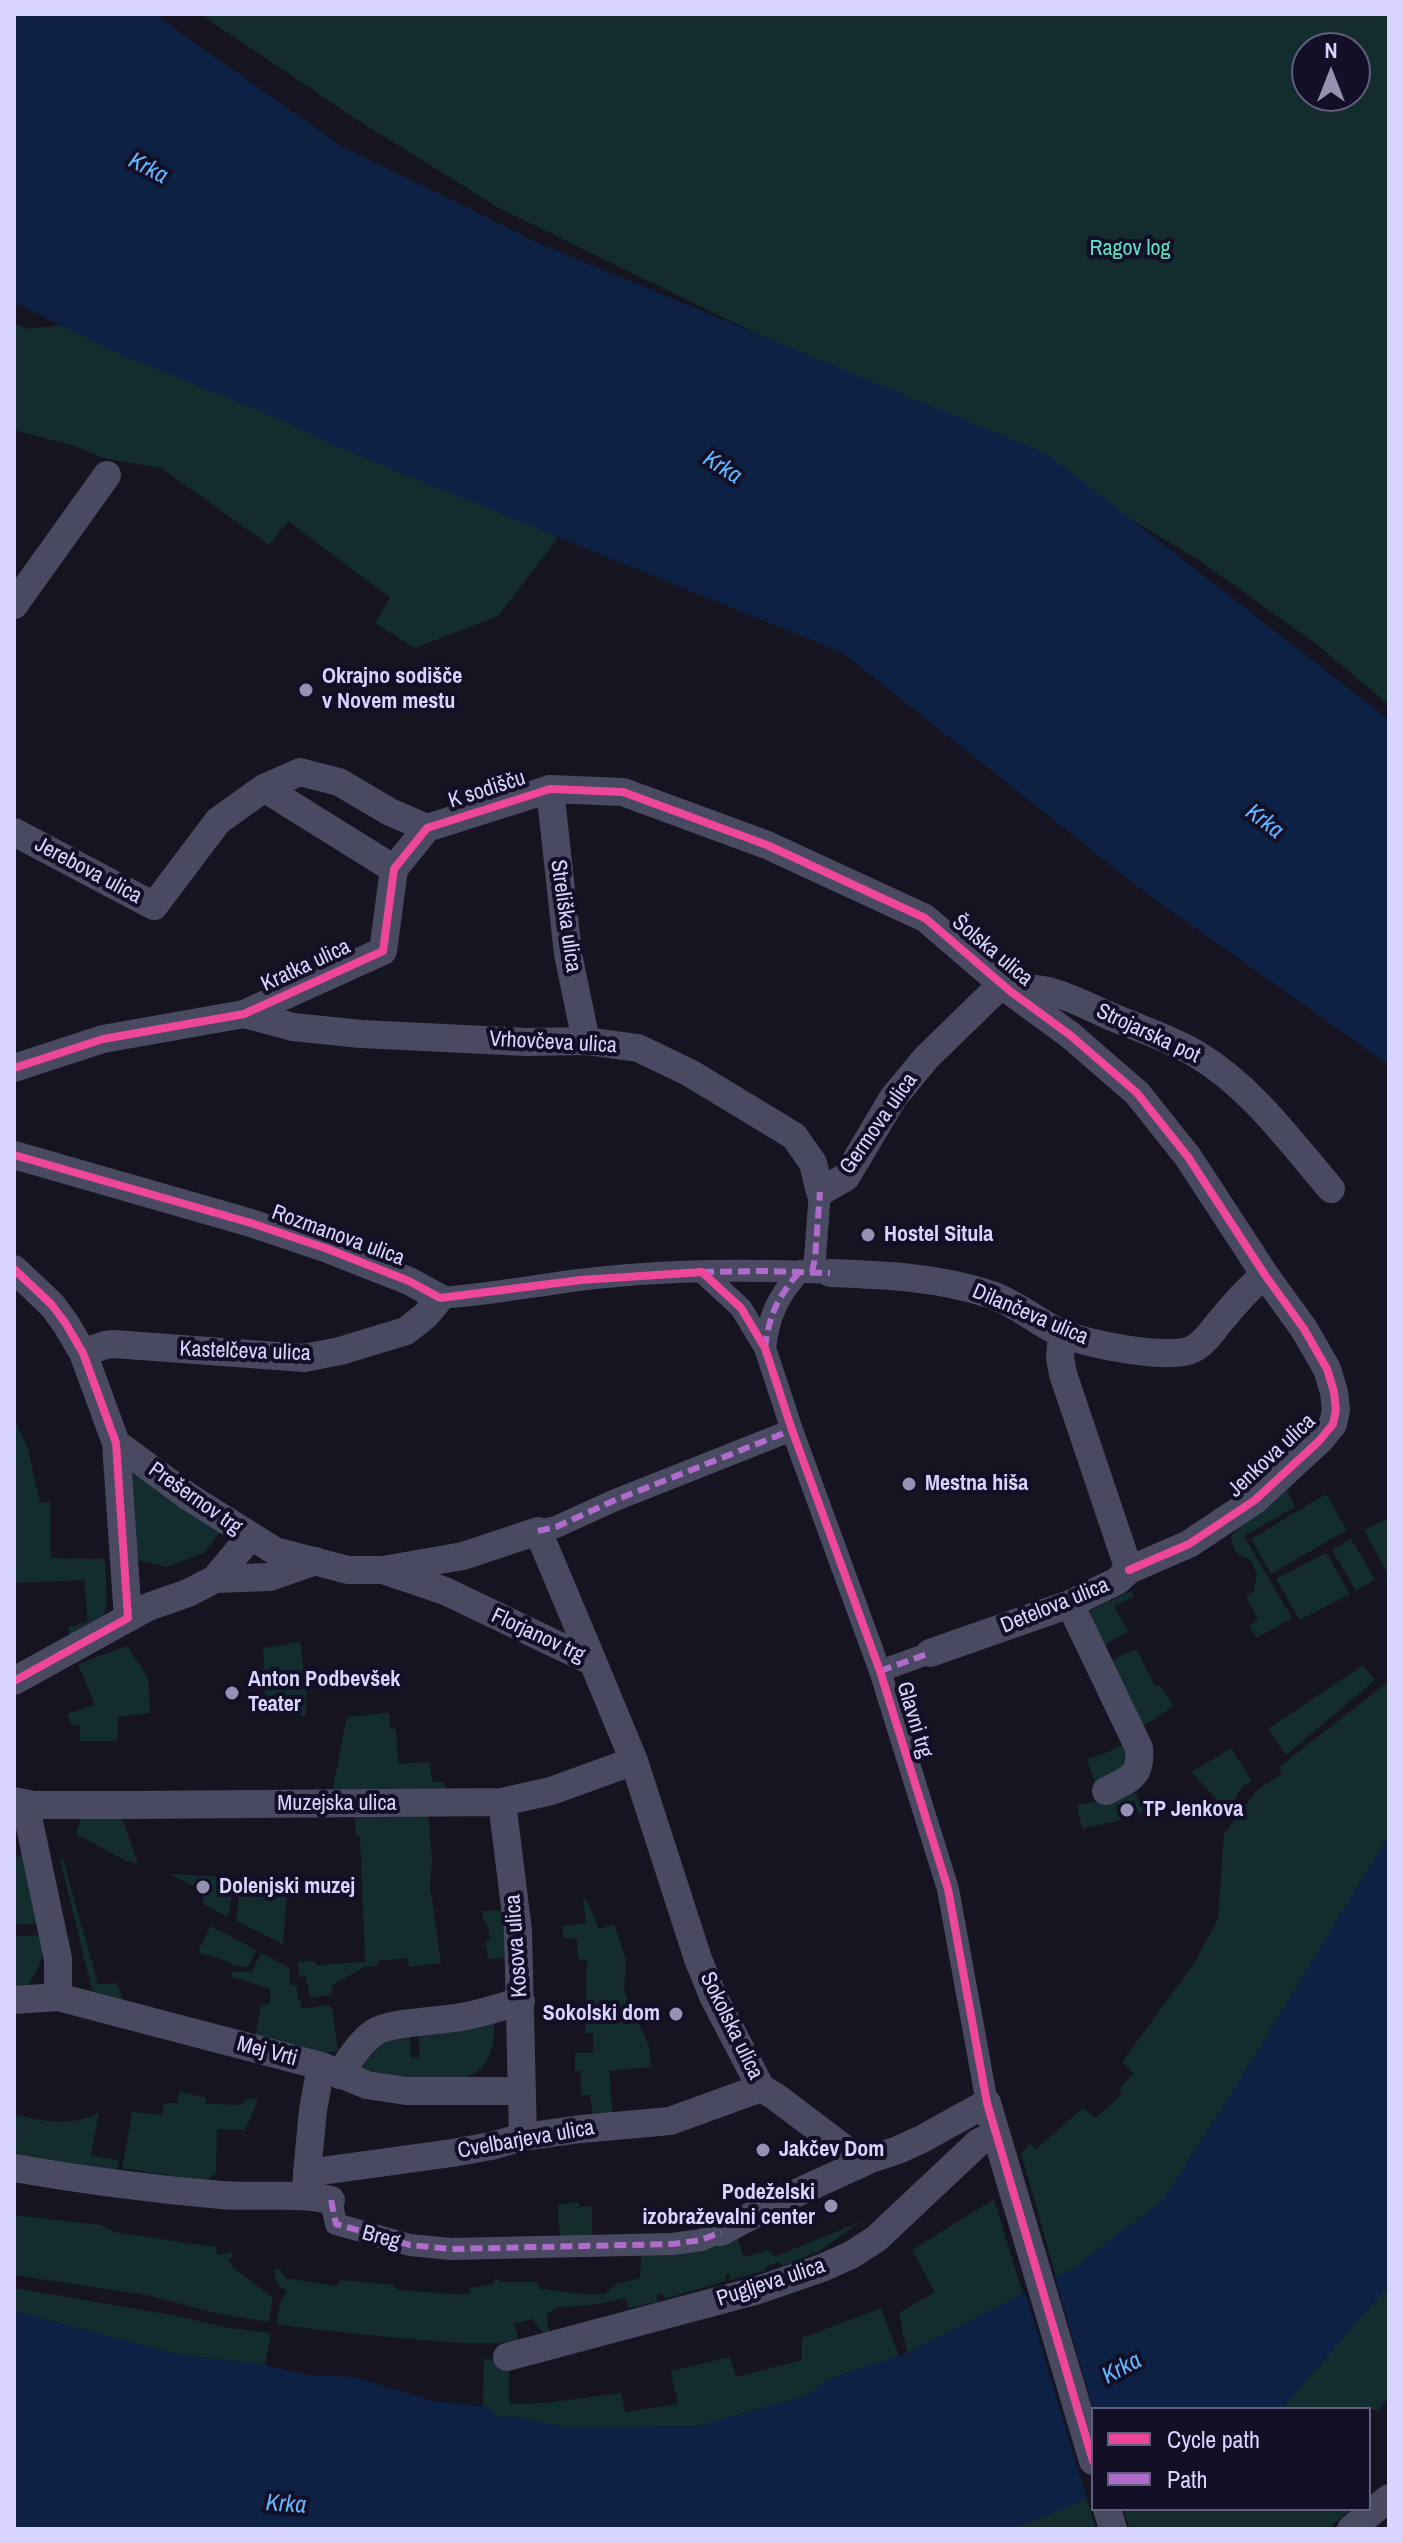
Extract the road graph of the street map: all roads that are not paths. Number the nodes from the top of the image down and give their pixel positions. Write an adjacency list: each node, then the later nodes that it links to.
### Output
1 (107, 475): 2 (street)
2 (14, 605)
3 (264, 788): 5 (street); 6 (street, Jerebova ulica); 7 (street)
4 (550, 789): 5 (street, K sodišču); 8 (street, Šolska ulica); 10 (street, Streliška ulica)
5 (427, 828): 7 (street, K sodišču)
6 (14, 832)
7 (394, 869): 9 (street, Kratka ulica)
8 (1006, 988): 13 (street, Strojarska pot); 14 (street, Germova ulica); 18 (street, Šolska ulica)
9 (244, 1014): 10 (street, Vrhovčeva ulica); 11 (street)
10 (586, 1041): 14 (street, Vrhovčeva ulica)
11 (14, 1068)
12 (14, 1155): 19 (street, Rozmanova ulica)
13 (1331, 1189)
14 (820, 1192): 17 (street, Vrhovčeva ulica)
15 (14, 1269): 22 (street)
16 (702, 1272): 17 (street); 19 (street); 21 (street, Glavni trg)
17 (814, 1272): 20 (street, Dilančeva ulica); 21 (street)
18 (1265, 1275): 20 (street, Dilančeva ulica); 29 (street, Jenkova ulica)
19 (440, 1298): 22 (street, Kastelčeva ulica)
20 (1062, 1334): 29 (street, Detelova ulica)
21 (765, 1348): 23 (street, Glavni trg)
22 (83, 1353): 24 (street)
23 (792, 1430): 25 (street); 35 (street, Glavni trg)
24 (116, 1443): 26 (street, Prešernov trg); 32 (street)
25 (538, 1531): 28 (street); 34 (street)
26 (250, 1537): 27 (street, Prešernov trg); 30 (street)
27 (315, 1561): 28 (street, Prešernov trg); 30 (street)
28 (383, 1570): 34 (street, Florjanov trg)
29 (1129, 1570): 31 (street, Detelova ulica)
30 (215, 1579): 32 (street)
31 (1070, 1604): 33 (street, Detelova ulica); 38 (street)
32 (128, 1618): 36 (street)
33 (930, 1653): 35 (street, Detelova ulica)
34 (593, 1662): 37 (street, Florjanov trg)
35 (880, 1671): 47 (street, Glavni trg)
36 (14, 1681)
37 (634, 1761): 39 (street, Muzejska ulica); 45 (street, Sokolska ulica)
38 (1106, 1791)
39 (502, 1802): 40 (street, Muzejska ulica); 43 (street, Kosova ulica)
40 (24, 1803): 41 (street, Muzejska ulica)
41 (58, 1997): 42 (street, Mej Vrti); 44 (street, Mej Vrti)
42 (14, 2000)
43 (521, 2001): 44 (street); 46 (street, Kosova ulica)
44 (330, 2071): 46 (street, Mej Vrti); 52 (street)
45 (761, 2088): 49 (street, Cvelbarjeva ulica); 50 (street, Sokolska ulica)
46 (521, 2091): 49 (street, Kosova ulica)
47 (987, 2103): 48 (street, Glavni trg); 50 (street)
48 (995, 2135): 54 (street, Pugljeva ulica); 55 (street, Glavni trg)
49 (523, 2137): 52 (street, Cvelbarjeva ulica)
50 (871, 2159): 53 (street)
51 (14, 2168): 52 (street)
52 (315, 2189): 53 (street, Breg)
53 (721, 2232)
54 (507, 2357)
55 (1091, 2454)
56 (1389, 2498): 57 (street)
57 (1351, 2529)

